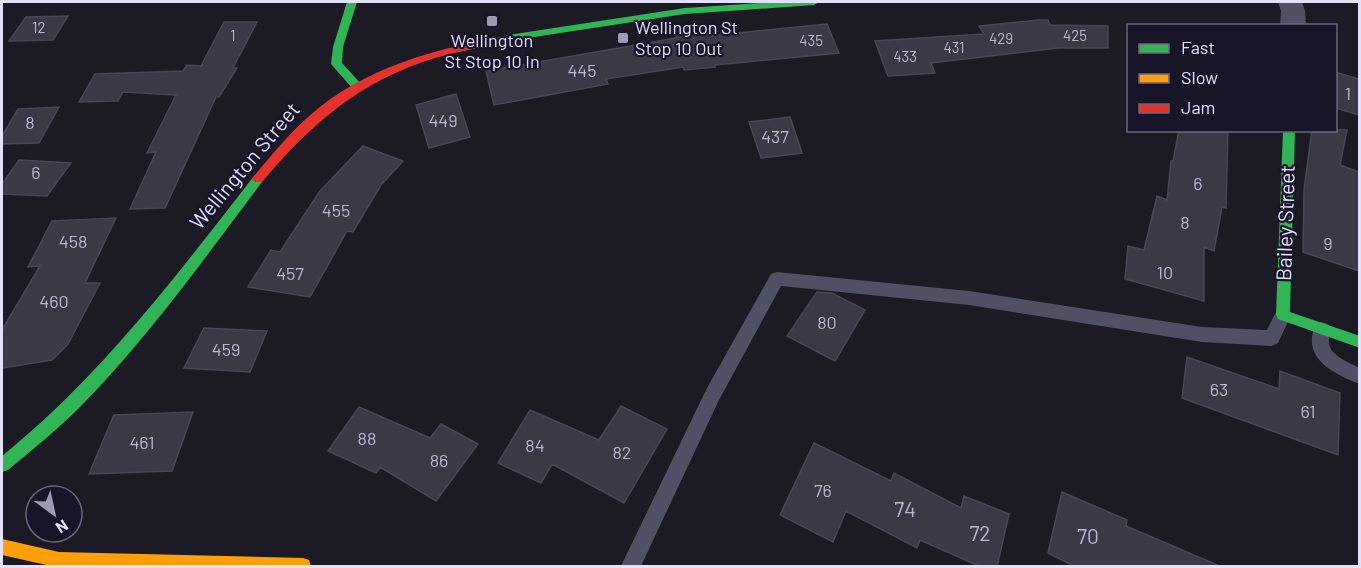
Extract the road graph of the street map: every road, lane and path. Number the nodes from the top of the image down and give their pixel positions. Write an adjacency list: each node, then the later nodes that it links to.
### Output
1 (351, 2): 5 (main road)
2 (814, 2): 5 (main road, Wellington Street)
3 (1290, 2): 4 (street)
4 (1293, 24)
5 (357, 86): 11 (main road, Wellington Street)
6 (1289, 132): 7 (main road, Bailey Street)
7 (1283, 315): 8 (main road); 14 (lane)
8 (1322, 329): 9 (main road); 10 (lane)
9 (1359, 342)
10 (1359, 376)
11 (2, 465)
12 (2, 547): 13 (main road)
13 (303, 567)
14 (631, 567)

